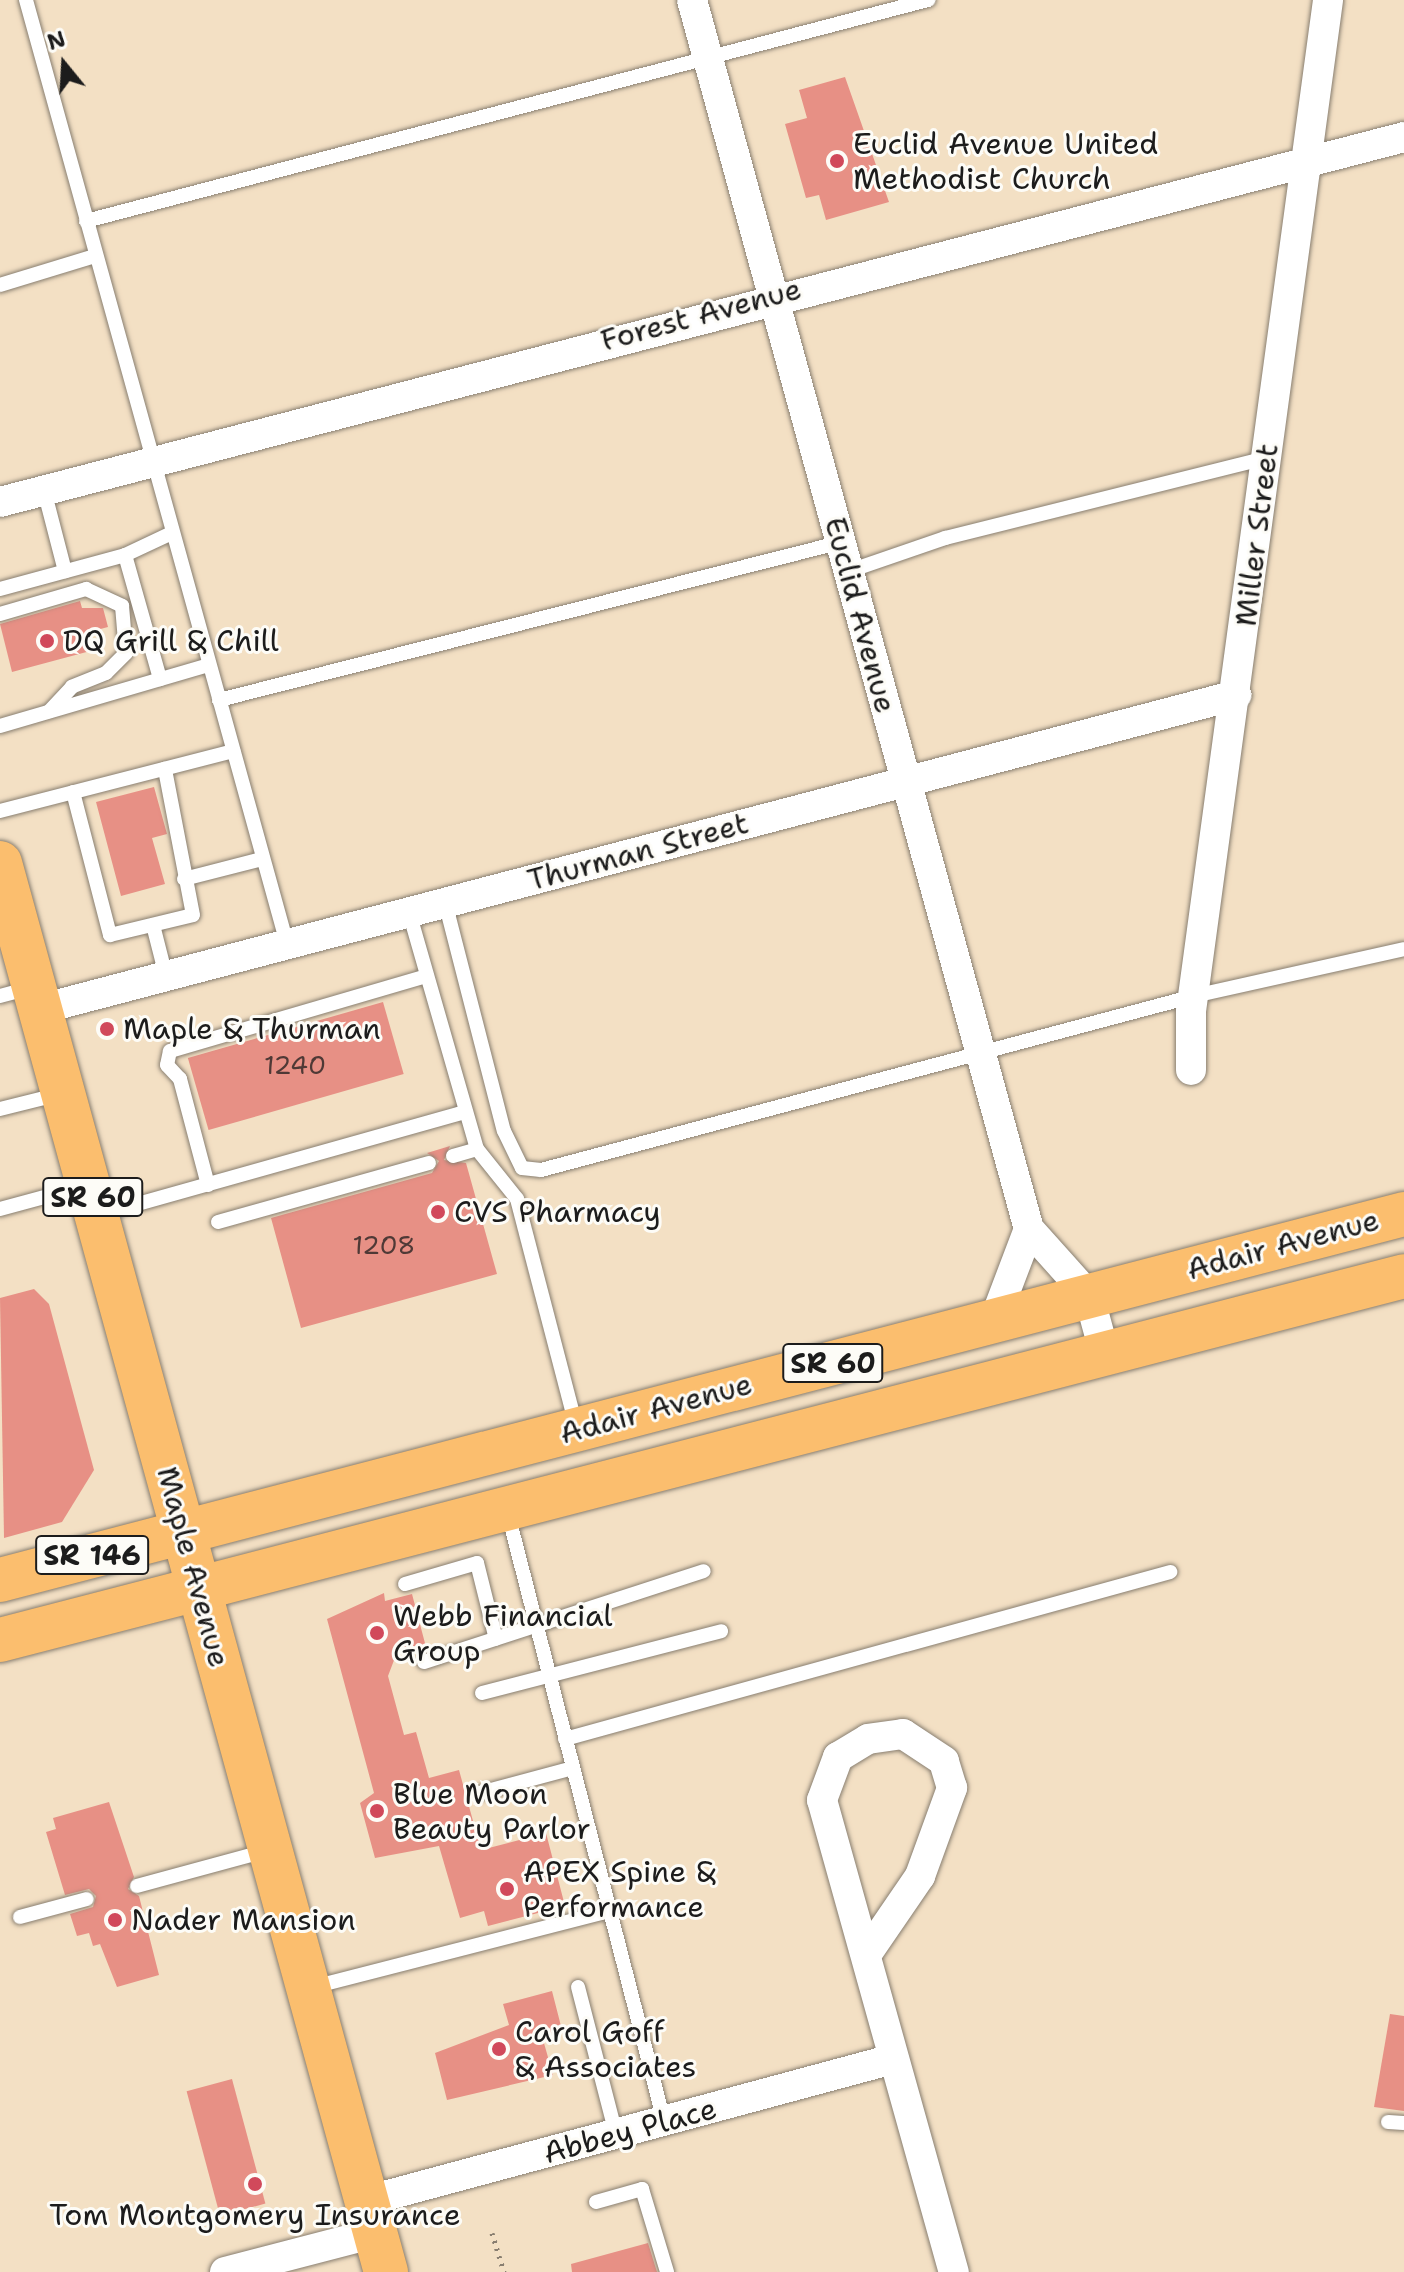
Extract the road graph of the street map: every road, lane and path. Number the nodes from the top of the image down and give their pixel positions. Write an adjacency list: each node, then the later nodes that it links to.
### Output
1 (26, 0): 8 (lane)
2 (692, 0): 5 (street, Euclid Avenue)
3 (928, 0): 5 (lane)
4 (1328, 0): 7 (street, Miller Street)
5 (707, 57): 8 (lane); 11 (street, Euclid Avenue)
6 (1404, 137): 7 (street, Forest Avenue)
7 (1305, 162): 11 (street, Forest Avenue); 12 (street, Miller Street)
8 (86, 221): 9 (lane)
9 (95, 256): 10 (lane); 13 (lane)
10 (0, 285)
11 (772, 296): 13 (street, Forest Avenue); 18 (street, Euclid Avenue)
12 (1267, 458): 18 (lane); 24 (street, Miller Street)
13 (153, 461): 14 (street, Forest Avenue); 16 (lane)
14 (44, 490): 15 (street, Forest Avenue); 19 (lane)
15 (0, 502)
16 (172, 533): 17 (lane); 22 (lane)
17 (125, 555): 19 (lane); 23 (lane)
18 (846, 557): 25 (lane); 30 (street, Euclid Avenue)
19 (65, 571): 20 (lane)
20 (0, 589)
21 (0, 614): 26 (lane)
22 (208, 665): 23 (lane); 25 (lane)
23 (160, 679): 26 (lane)
24 (1236, 695): 30 (street, Thurman Street); 43 (street, Miller Street)
25 (219, 700): 28 (lane)
26 (50, 711): 27 (lane)
27 (0, 726)
28 (233, 751): 29 (lane); 33 (lane)
29 (165, 769): 31 (lane); 34 (lane)
30 (904, 782): 36 (street, Thurman Street); 45 (street, Euclid Avenue)
31 (73, 792): 32 (lane); 38 (lane)
32 (0, 811)
33 (262, 859): 34 (lane); 39 (lane)
34 (184, 879): 38 (lane)
35 (4, 890): 44 (main road, Maple Avenue / SR 60)
36 (445, 902): 37 (street, Thurman Street); 45 (lane)
37 (409, 912): 39 (street, Thurman Street); 42 (lane)
38 (153, 925): 41 (lane)
39 (287, 944): 41 (street, Thurman Street)
40 (1404, 949): 43 (lane)
41 (166, 976): 44 (street, Thurman Street)
42 (426, 976): 49 (lane); 53 (lane)
43 (1194, 996): 45 (lane); 46 (street, Miller Street)
44 (25, 997): 47 (main road, Maple Avenue / SR 60)
45 (978, 1052): 58 (street, Euclid Avenue)
46 (1191, 1070)
47 (64, 1093): 48 (lane); 54 (main road, Maple Avenue / SR 60)
48 (0, 1109)
49 (465, 1112): 50 (lane); 53 (lane)
50 (477, 1149): 51 (lane); 63 (lane)
51 (453, 1156)
52 (429, 1163): 57 (lane)
53 (208, 1185): 54 (lane)
54 (93, 1200): 55 (lane); 65 (main road, Maple Avenue / SR 60)
55 (0, 1209)
56 (1404, 1214): 60 (main road, Adair Avenue / SR 60)
57 (218, 1222)
58 (1029, 1229): 60 (street, Euclid Avenue); 61 (street)
59 (1404, 1276): 62 (main road, Adair Avenue / SR 60)
60 (1089, 1296): 61 (main road, Adair Avenue / SR 60); 62 (street, Euclid Avenue)
61 (994, 1321): 63 (main road, Adair Avenue / SR 60)
62 (1105, 1355): 64 (main road, Adair Avenue / SR 60)
63 (577, 1430): 65 (main road, Adair Avenue / SR 60)
64 (506, 1507): 70 (main road, Adair Avenue / SR 60); 71 (lane)
65 (184, 1532): 68 (main road, Adair Avenue / SR 146); 70 (main road, Maple Avenue)
66 (704, 1571): 71 (lane)
67 (1170, 1572): 78 (lane)
68 (0, 1580)
69 (405, 1584): 73 (lane)
70 (199, 1589): 74 (main road, Adair Avenue / SR 60); 81 (main road, Maple Avenue)
71 (536, 1626): 73 (lane); 76 (lane)
72 (721, 1631): 76 (lane)
73 (496, 1639): 75 (lane)
74 (0, 1640)
75 (424, 1662)
76 (549, 1676): 77 (lane); 78 (lane)
77 (482, 1693)
78 (565, 1739): 79 (lane)
79 (573, 1768): 80 (lane); 84 (lane)
80 (480, 1793)
81 (270, 1850): 82 (lane); 88 (main road, Maple Avenue)
82 (137, 1886)
83 (87, 1899): 85 (lane)
84 (609, 1911): 88 (lane); 90 (lane)
85 (20, 1917)
86 (866, 1955): 86 (street); 89 (street)
87 (578, 1987): 93 (lane)
88 (309, 1988): 96 (main road, Maple Avenue)
89 (893, 2059): 90 (street, Abbey Place); 100 (street)
90 (665, 2122): 93 (street, Abbey Place)
91 (1388, 2122): 92 (lane)
92 (1404, 2123)
93 (617, 2135): 96 (street, Abbey Place)
94 (596, 2202): 99 (lane)
95 (492, 2233): 98 (path)
96 (375, 2236): 97 (street, Abbey Place)
97 (225, 2272)
98 (504, 2272)
99 (667, 2272)
100 (954, 2272)

